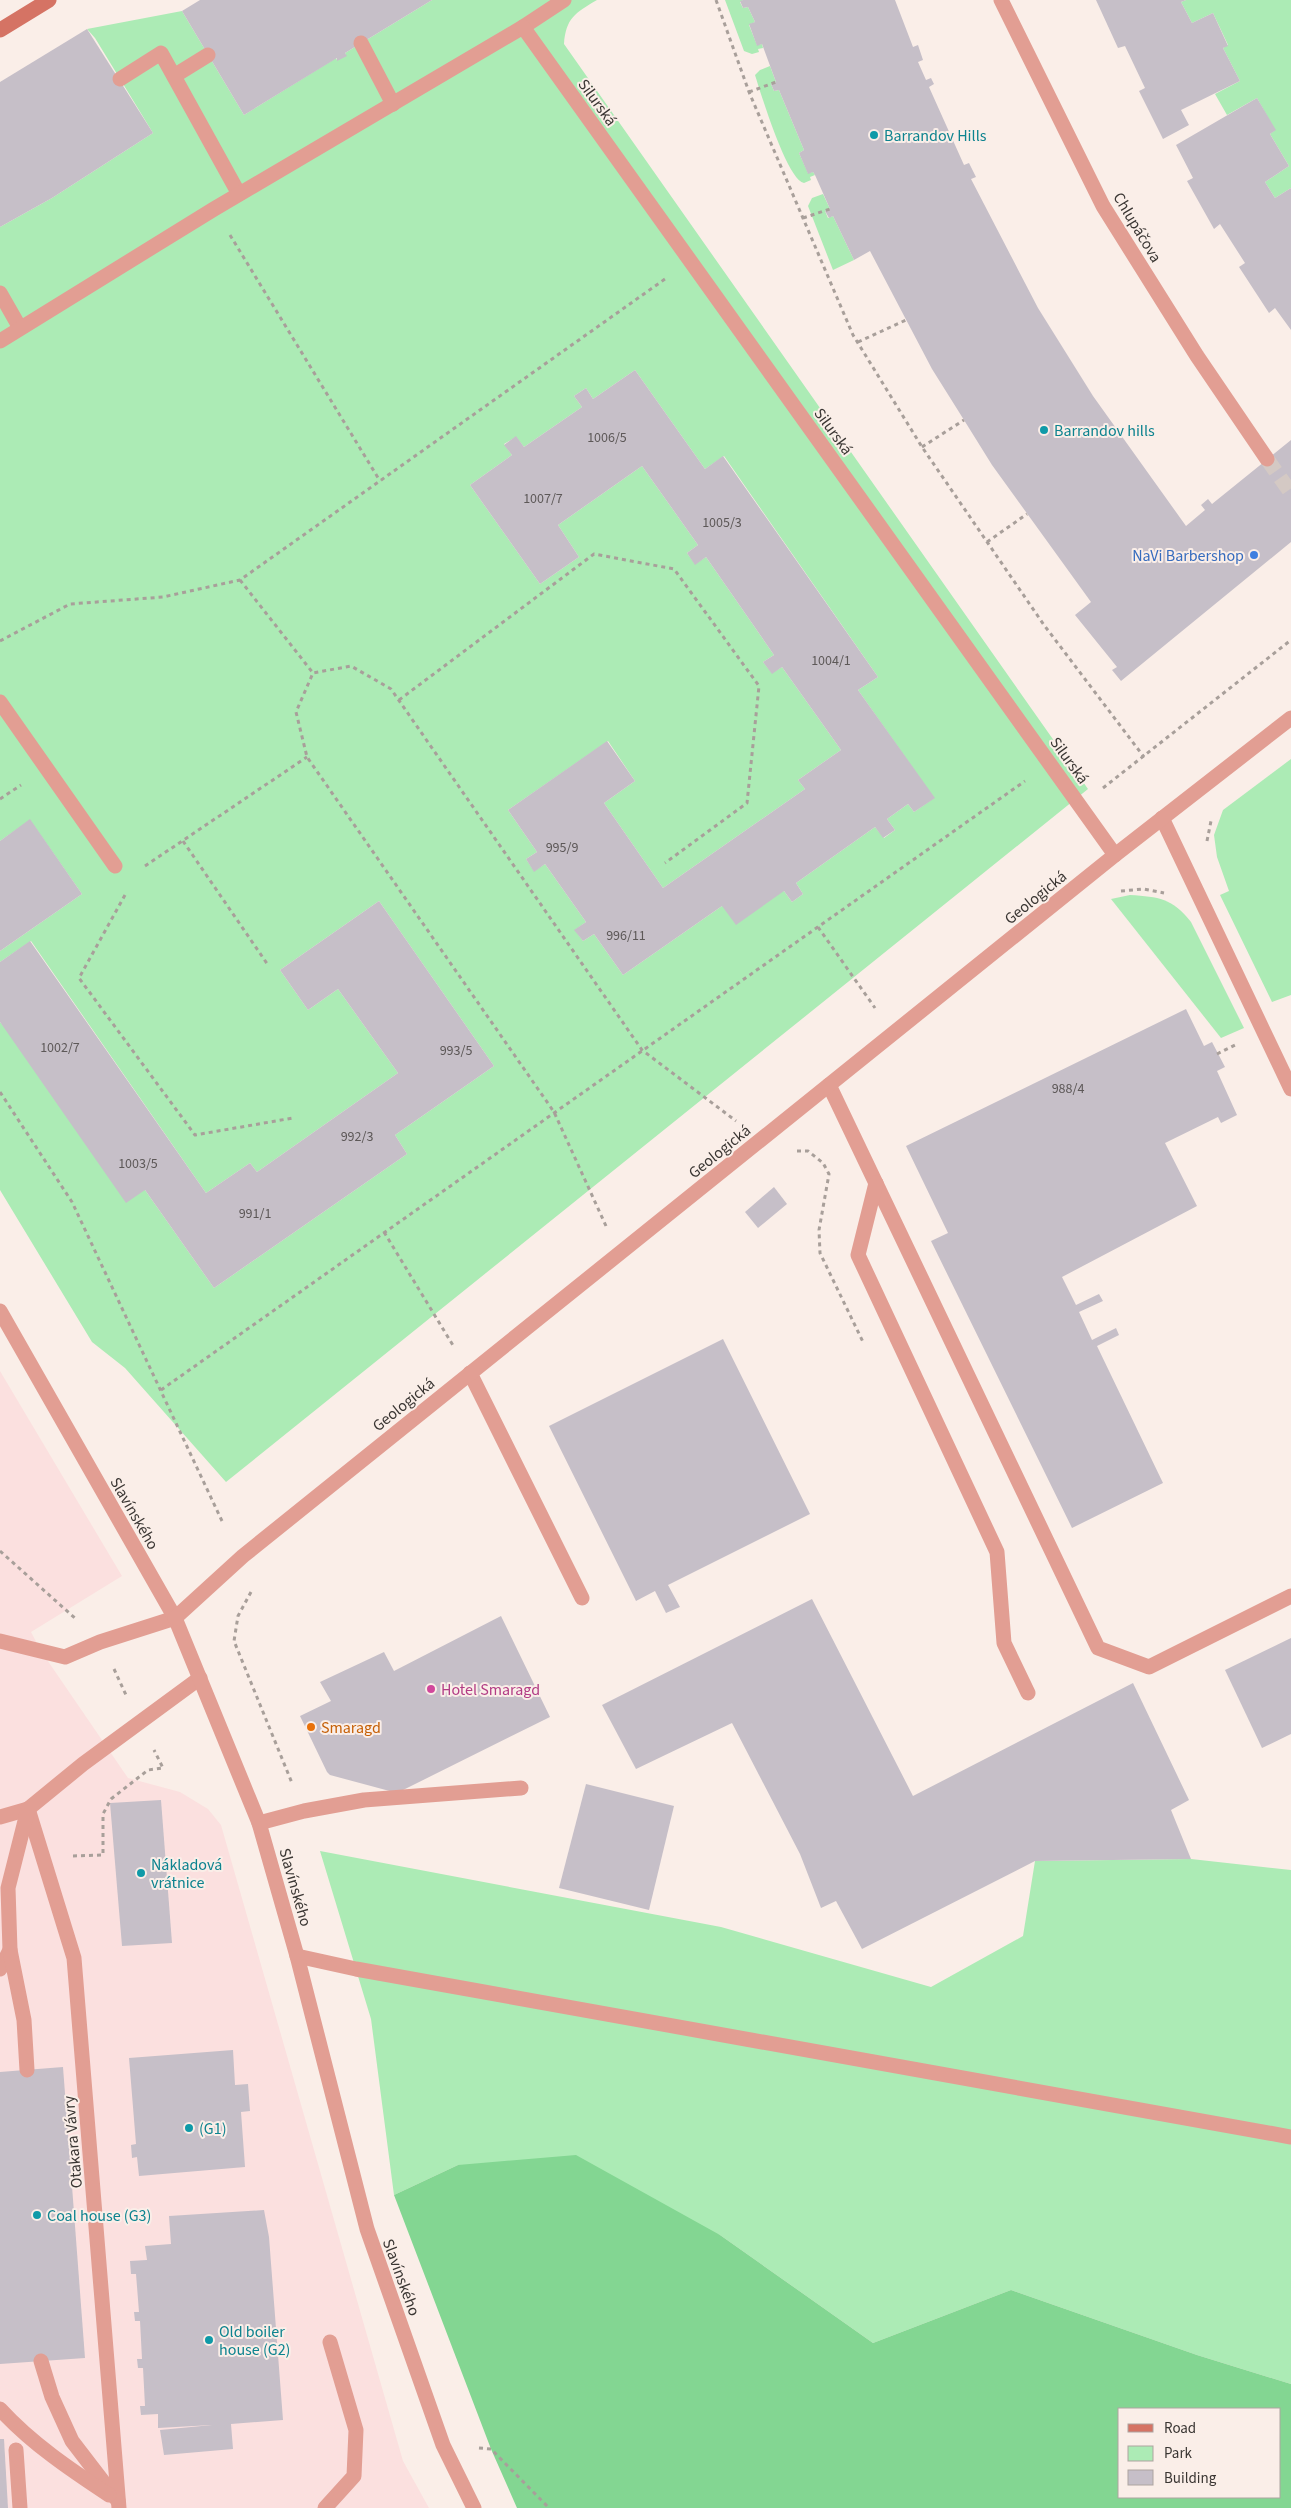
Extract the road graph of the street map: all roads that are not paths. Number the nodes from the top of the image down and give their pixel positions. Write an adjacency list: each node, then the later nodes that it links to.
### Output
1 (50, 0): 5 (main road)
2 (564, 0): 4 (street)
3 (1001, 0): 15 (street, Chlupáčova)
4 (523, 27): 10 (street); 19 (street, Silurská)
5 (0, 30)
6 (361, 43): 10 (street)
7 (208, 56): 8 (street)
8 (174, 76): 9 (street); 11 (street)
9 (120, 79)
10 (393, 104): 11 (street)
11 (239, 194): 13 (street)
12 (0, 294): 13 (street)
13 (20, 328): 14 (street)
14 (0, 341)
15 (1268, 459)
16 (0, 702): 20 (street)
17 (1291, 718): 18 (street, Geologická)
18 (1162, 818): 19 (street, Geologická); 22 (street)
19 (1115, 855): 21 (street, Geologická)
20 (115, 866)
21 (829, 1085): 23 (street); 25 (street, Geologická)
22 (1291, 1089)
23 (876, 1183): 26 (street); 31 (street)
24 (0, 1311): 28 (street, Slavínského)
25 (470, 1373): 27 (street); 28 (street, Geologická)
26 (1291, 1596)
27 (582, 1598)
28 (175, 1618): 29 (street); 30 (street, Slavínského)
29 (0, 1641)
30 (200, 1678): 33 (street); 35 (street, Slavínského)
31 (1028, 1693)
32 (521, 1788): 35 (street)
33 (28, 1809): 34 (street); 36 (street); 45 (street, Otakara Vávry)
34 (0, 1817)
35 (259, 1823): 37 (street, Slavínského)
36 (10, 1950): 38 (street); 39 (street)
37 (298, 1956): 40 (street); 48 (street, Slavínského)
38 (0, 1969)
39 (27, 2070)
40 (1291, 2137)
41 (330, 2342): 47 (street)
42 (41, 2361): 45 (street)
43 (0, 2409): 45 (street)
44 (16, 2450): 46 (street)
45 (118, 2505)
46 (20, 2508)
47 (325, 2508)
48 (474, 2508)

